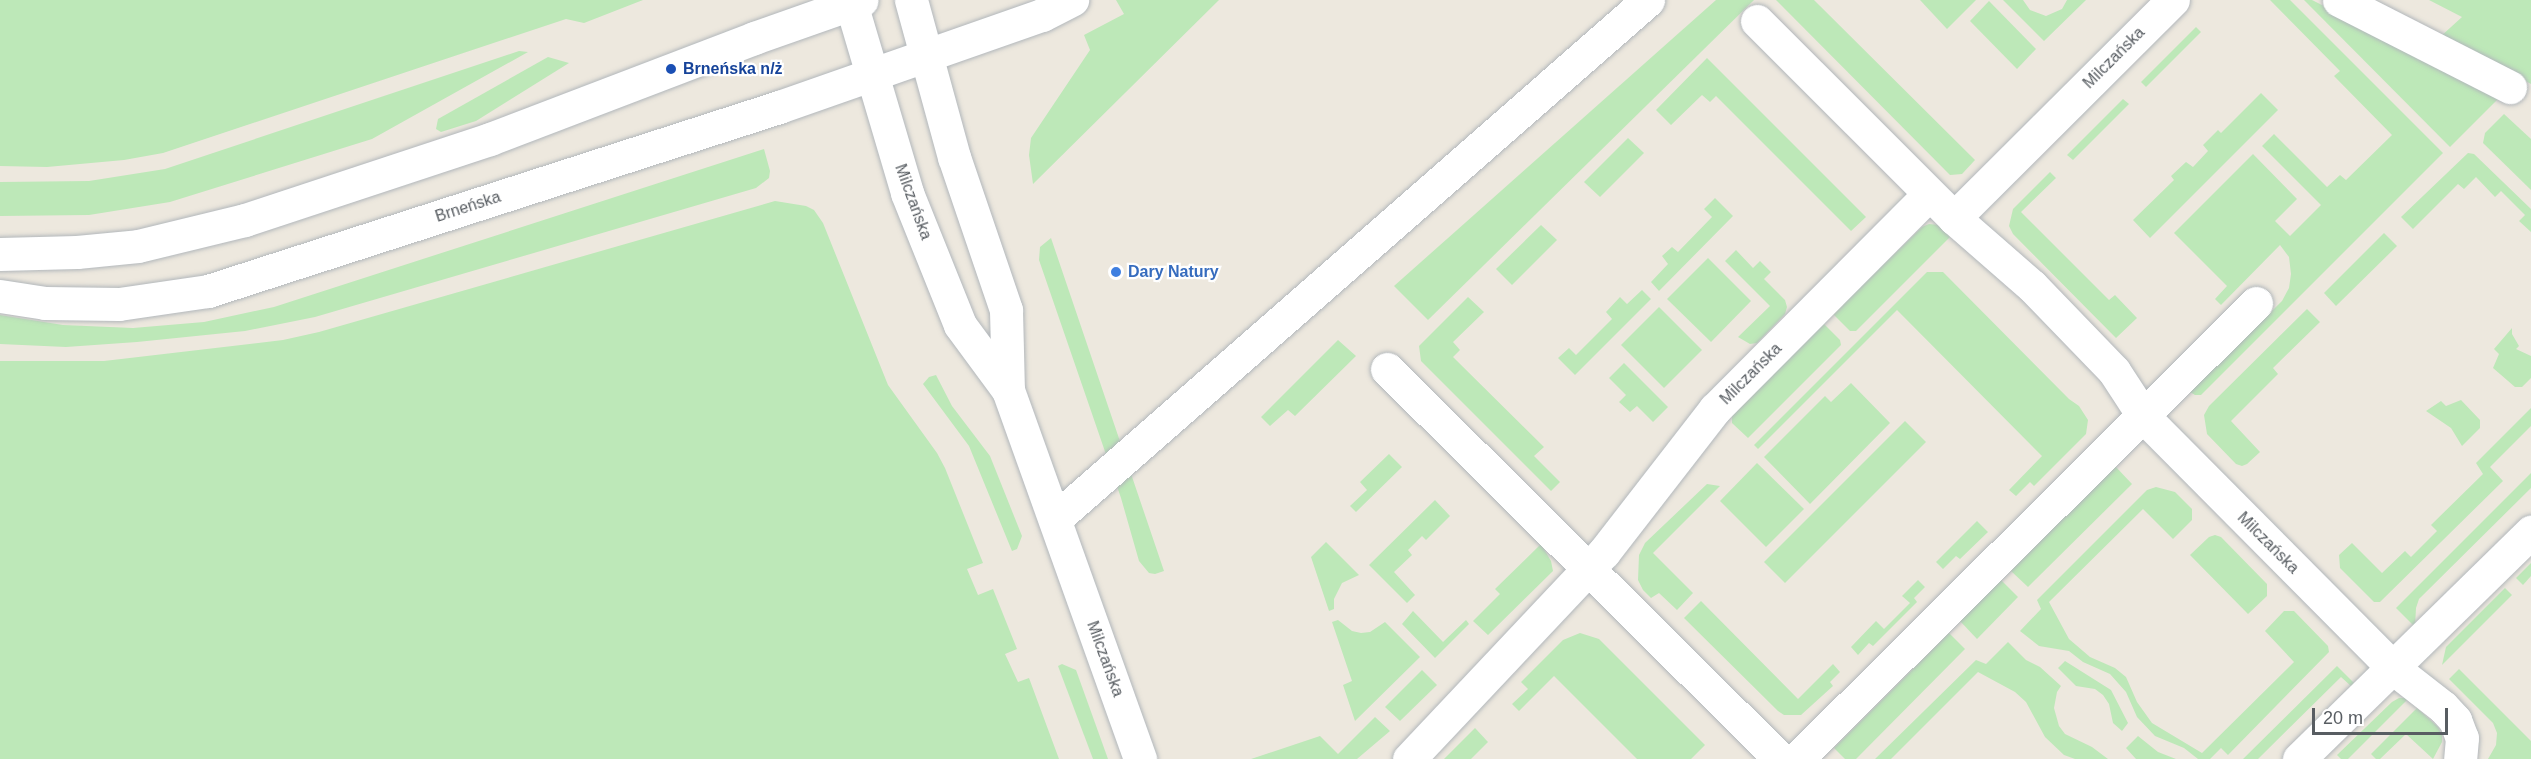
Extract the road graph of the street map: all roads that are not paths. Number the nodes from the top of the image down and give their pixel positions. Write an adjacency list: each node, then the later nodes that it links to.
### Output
1 (911, 0): 8 (street, Milczańska)
2 (1072, 0): 8 (street, Brneńska)
3 (1648, 0): 19 (street)
4 (2173, 0): 12 (street, Milczańska)
5 (2339, 0): 10 (street)
6 (854, 1): 9 (street, Milczańska); 13 (street)
7 (1758, 21): 11 (street, Milczańska)
8 (926, 56): 9 (street, Brneńska); 17 (street, Milczańska)
9 (873, 74): 14 (street, Brneńska); 17 (street, Milczańska)
10 (2510, 87)
11 (1929, 194): 12 (street, Milczańska); 21 (street, Milczańska)
12 (1954, 218): 18 (street, Milczańska)
13 (0, 254)
14 (0, 296)
15 (2256, 303): 18 (street)
16 (1387, 369): 21 (street)
17 (1008, 390): 19 (street, Milczańska)
18 (2144, 417): 22 (street, Milczańska); 26 (street)
19 (1055, 519): 23 (street, Milczańska)
20 (2531, 532): 22 (street)
21 (1589, 568): 24 (street, Milczańska); 25 (street)
22 (2393, 668): 27 (street); 28 (street, Milczańska)
23 (1140, 759)
24 (1409, 759)
25 (1780, 759)
26 (1797, 759)
27 (2299, 759)
28 (2460, 759)

